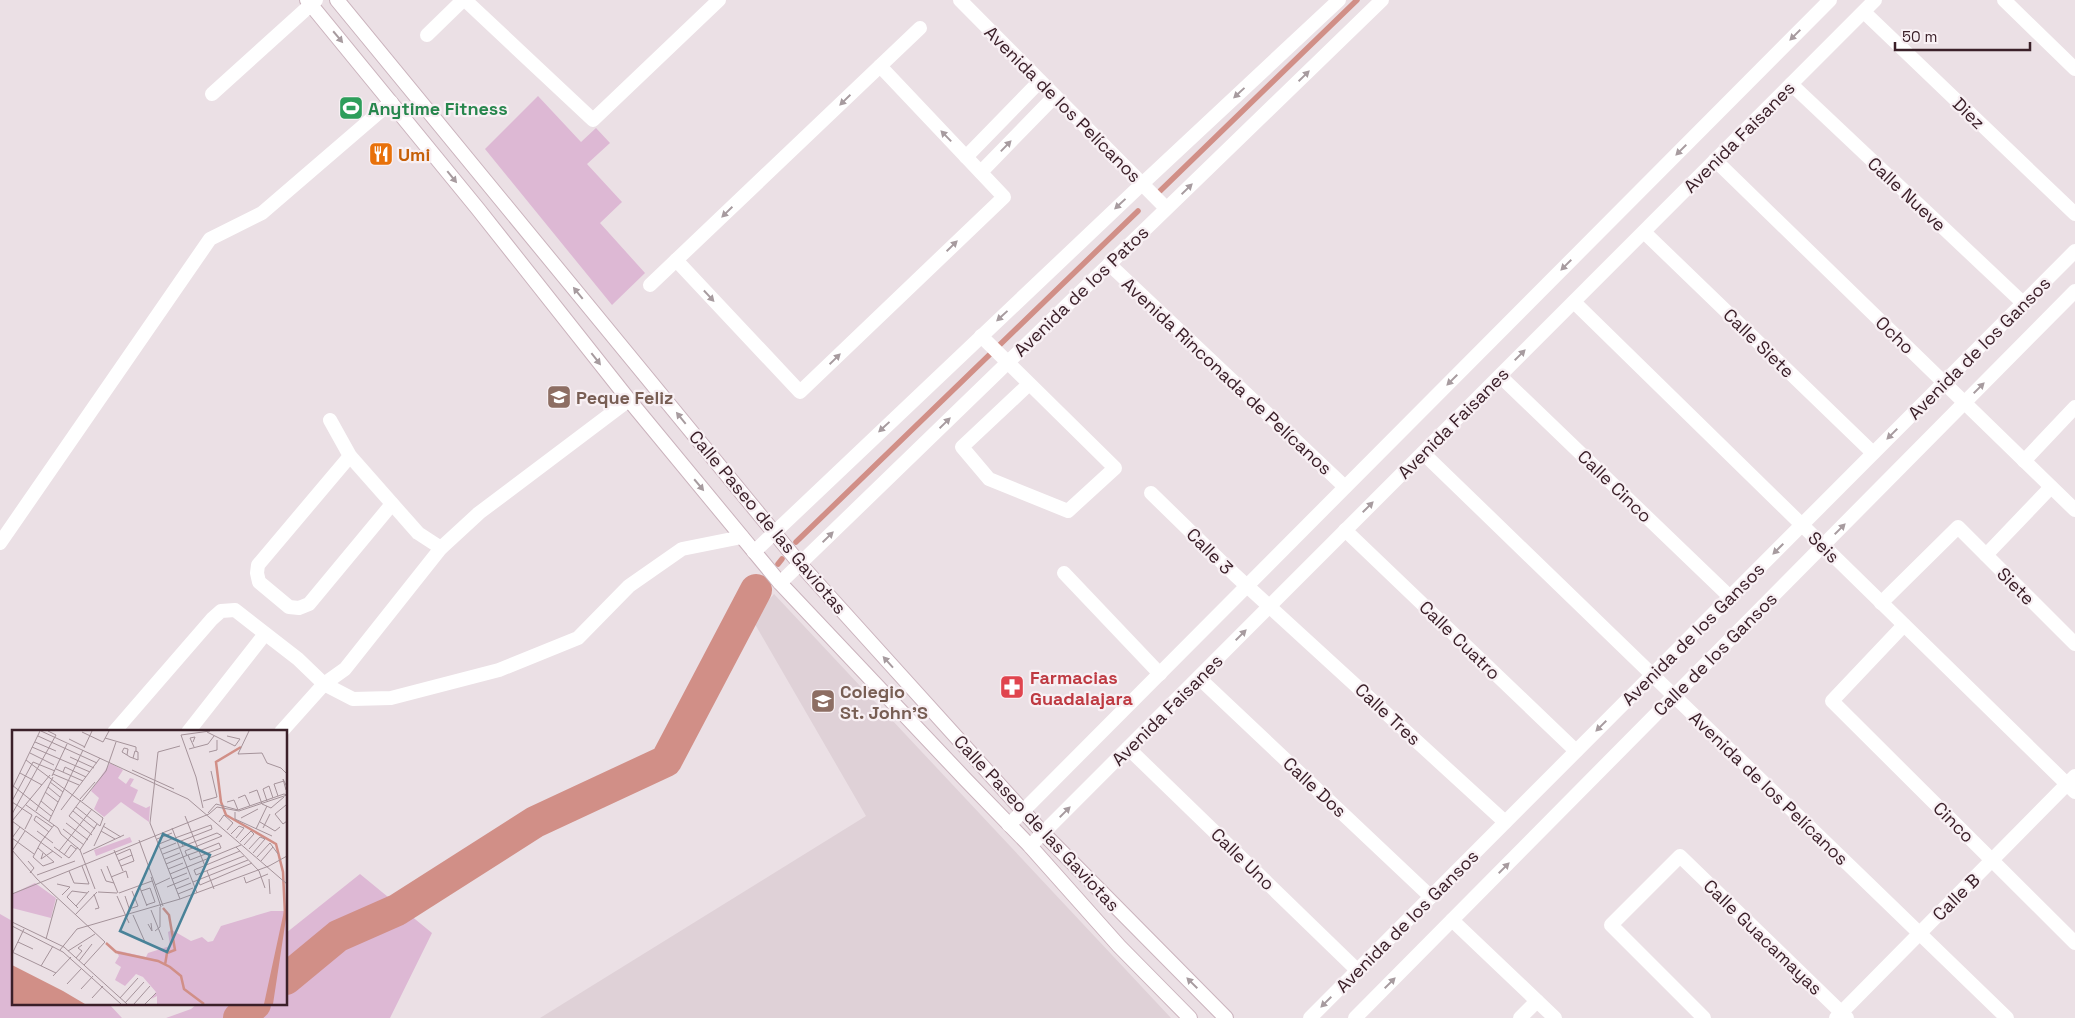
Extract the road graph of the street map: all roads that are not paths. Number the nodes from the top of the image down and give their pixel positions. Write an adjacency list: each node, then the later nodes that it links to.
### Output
1 (337, 0): 55 (street, Calle Paseo de las Gaviotas, one-way to 1)
2 (464, 0): 3 (street); 13 (street)
3 (719, 0)
4 (960, 0): 16 (street, Avenida de los Pelícanos)
5 (1338, 0): 24 (street, Avenida de los Patos, one-way to 24)
6 (1382, 0): 25 (street, Avenida de los Patos, one-way to 6)
7 (1830, 0): 48 (street, Avenida Faisanes, one-way to 48)
8 (1875, 0): 11 (street, Avenida Faisanes)
9 (2004, 0): 15 (street)
10 (311, 2): 18 (street); 20 (street, Calle Paseo de las Gaviotas, one-way to 20)
11 (1864, 12): 17 (street, Avenida Faisanes); 26 (street, Diez)
12 (920, 28): 14 (street)
13 (427, 35)
14 (880, 66): 21 (street, one-way to 14); 29 (street, one-way to 29)
15 (2075, 69)
16 (1040, 81): 19 (street, Avenida de los Pelícanos); 21 (street)
17 (1791, 84): 22 (street, Avenida Faisanes); 34 (street, Calle Nueve)
18 (212, 94)
19 (1055, 96): 23 (street, one-way to 19); 24 (street, Avenida de los Pelícanos)
20 (391, 102): 40 (street, Calle Paseo de las Gaviotas, one-way to 40); 57 (street)
21 (966, 157): 23 (street)
22 (1715, 160): 27 (street, Avenida Faisanes); 38 (street, Ocho)
23 (981, 172): 29 (street, one-way to 23)
24 (1142, 184): 25 (street, Avenida de los Pelícanos); 35 (street, Avenida de los Patos, one-way to 35)
25 (1166, 208): 30 (street, Avenida de los Patos)
26 (2075, 214)
27 (1644, 232): 33 (street, Avenida Faisanes); 45 (street, Calle Siete)
28 (2075, 251): 34 (street, Avenida de los Gansos)
29 (676, 260): 31 (street)
30 (1109, 264): 36 (street, Avenida de los Patos); 48 (street, Avenida Rinconada de Pelícanos)
31 (650, 285)
32 (2075, 291): 41 (street, Calle de los Gansos, one-way to 32)
33 (1574, 302): 37 (street, Avenida Faisanes, one-way to 33); 53 (street, Seis)
34 (2023, 303): 38 (street, Avenida de los Gansos)
35 (981, 336): 36 (street); 55 (street, Avenida de los Patos, one-way to 55)
36 (1008, 362): 39 (street); 62 (street, Avenida de los Patos, one-way to 36)
37 (1500, 376): 44 (street, Avenida Faisanes); 66 (street, Calle Cinco)
38 (1944, 382): 41 (street, Ocho); 45 (street, Avenida de los Gansos, one-way to 45)
39 (1028, 385): 39 (street)
40 (629, 400): 56 (street, Calle Paseo de las Gaviotas, one-way to 56); 59 (street)
41 (1964, 403): 47 (street, Ocho); 58 (street, Calle de los Gansos, one-way to 41)
42 (2075, 408): 47 (street)
43 (330, 420): 46 (street)
44 (1423, 453): 54 (street, Avenida Faisanes, one-way to 44); 73 (street, Avenida de los Pelícanos)
45 (1873, 453): 53 (street, Avenida de los Gansos)
46 (350, 456): 51 (street); 51 (street)
47 (2024, 461): 49 (street, Ocho)
48 (1345, 487): 65 (street, Avenida Faisanes)
49 (2051, 487): 52 (street, Ocho); 61 (street)
50 (1151, 493): 65 (street, Calle 3)
51 (392, 504): 59 (street)
52 (2075, 510)
53 (1802, 525): 58 (street, Seis); 66 (street, Avenida de los Gansos, one-way to 66)
54 (1345, 530): 68 (street, Avenida Faisanes); 81 (street, Calle Cuatro)
55 (774, 532): 60 (street, Avenida de los Patos); 62 (street, Calle Paseo de las Gaviotas)
56 (742, 537): 60 (street, Calle Paseo de las Gaviotas); 75 (street)
57 (0, 543)
58 (1823, 546): 67 (street, Seis); 76 (street, Calle de los Gansos)
59 (441, 548): 75 (street)
60 (754, 552): 64 (street, Calle Paseo de las Gaviotas)
61 (1986, 555): 67 (street, Siete); 71 (street, Siete)
62 (800, 564): 64 (street, Avenida de los Patos); 83 (street, Calle Paseo de las Gaviotas, one-way to 62)
63 (1064, 573): 72 (street)
64 (780, 583): 85 (street, Calle Paseo de las Gaviotas)
65 (1246, 586): 68 (street, Calle 3); 72 (street, Avenida Faisanes)
66 (1730, 597): 73 (street, Avenida de los Gansos)
67 (1881, 603): 69 (street, Seis)
68 (1270, 606): 74 (street, Avenida Faisanes, one-way to 68); 84 (street, Calle Tres)
69 (1904, 625): 82 (street, Seis); 88 (street, Cinco)
70 (265, 634): 75 (street); 77 (street); 78 (street)
71 (2075, 644)
72 (1160, 674): 83 (street, Avenida Faisanes)
73 (1652, 675): 76 (street, Avenida de los Pelícanos); 81 (street, Avenida de los Gansos, one-way to 81)
74 (1199, 678): 80 (street, Avenida Faisanes); 89 (street, Calle Dos)
75 (324, 684): 79 (street)
76 (1674, 696): 90 (street, Calle de los Gansos, one-way to 76); 91 (street, Avenida de los Pelícanos)
77 (116, 730)
78 (190, 730)
79 (283, 730)
80 (1128, 748): 86 (street, Avenida Faisanes, one-way to 80); 93 (street, Calle Uno)
81 (1576, 751): 84 (street, Avenida de los Gansos)
82 (2072, 784): 88 (street, Calle B)
83 (1023, 811): 85 (street, Avenida Faisanes); 86 (street, Calle Paseo de las Gaviotas)
84 (1505, 822): 89 (street, Avenida de los Gansos)
85 (1009, 825): 87 (street, Calle Paseo de las Gaviotas)
86 (1043, 833): 87 (street, Avenida Faisanes); 97 (street, Calle Paseo de las Gaviotas, one-way to 86)
87 (1030, 846): 96 (street, Calle Paseo de las Gaviotas)
88 (1992, 860): 91 (street, Calle B); 92 (street, Cinco)
89 (1431, 897): 93 (street, Avenida de los Gansos)
90 (1452, 920): 94 (street); 99 (street, Calle de los Gansos, one-way to 90)
91 (1920, 933): 95 (street, Calle B); 103 (street, Avenida de los Pelícanos)
92 (2075, 943)
93 (1358, 970): 98 (street, Avenida de los Gansos, one-way to 98)
94 (1537, 1001): 100 (street); 101 (street)
95 (1842, 1016): 102 (street, Calle Guacamayas)
96 (1190, 1018)
97 (1226, 1018)
98 (1310, 1018)
99 (1355, 1018)
100 (1520, 1018)
101 (1554, 1018)
102 (1704, 1018)
103 (2008, 1018)

